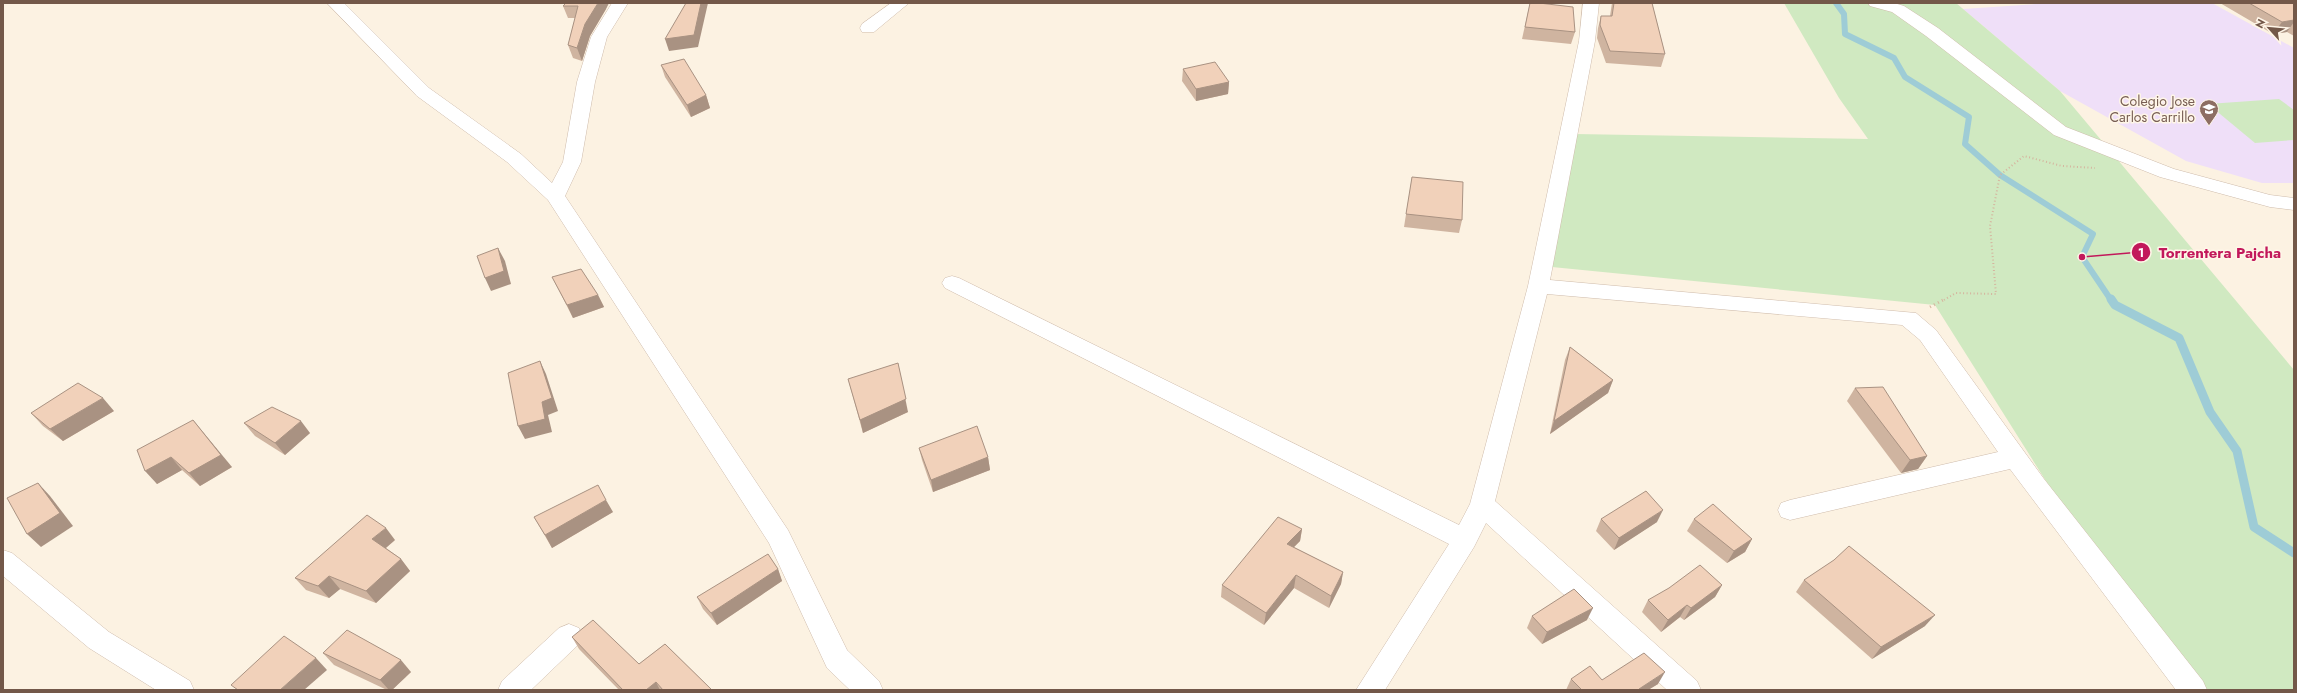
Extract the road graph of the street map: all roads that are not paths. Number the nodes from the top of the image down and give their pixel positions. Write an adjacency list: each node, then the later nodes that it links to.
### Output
1 (335, 3): 7 (street)
2 (620, 3): 7 (street)
3 (901, 3): 6 (street)
4 (1592, 3): 10 (street)
5 (1876, 3): 8 (street)
6 (868, 28)
7 (554, 196): 19 (street)
8 (2294, 204)
9 (952, 283): 14 (street)
10 (1538, 286): 11 (street); 12 (street)
11 (2015, 458): 13 (street); 22 (street)
12 (1482, 504): 14 (street); 21 (street)
13 (1790, 510)
14 (1465, 540): 20 (street)
15 (3, 561): 17 (street)
16 (569, 636): 18 (street)
17 (180, 690)
18 (512, 690)
19 (869, 690)
20 (1370, 690)
21 (1687, 690)
22 (2193, 690)

